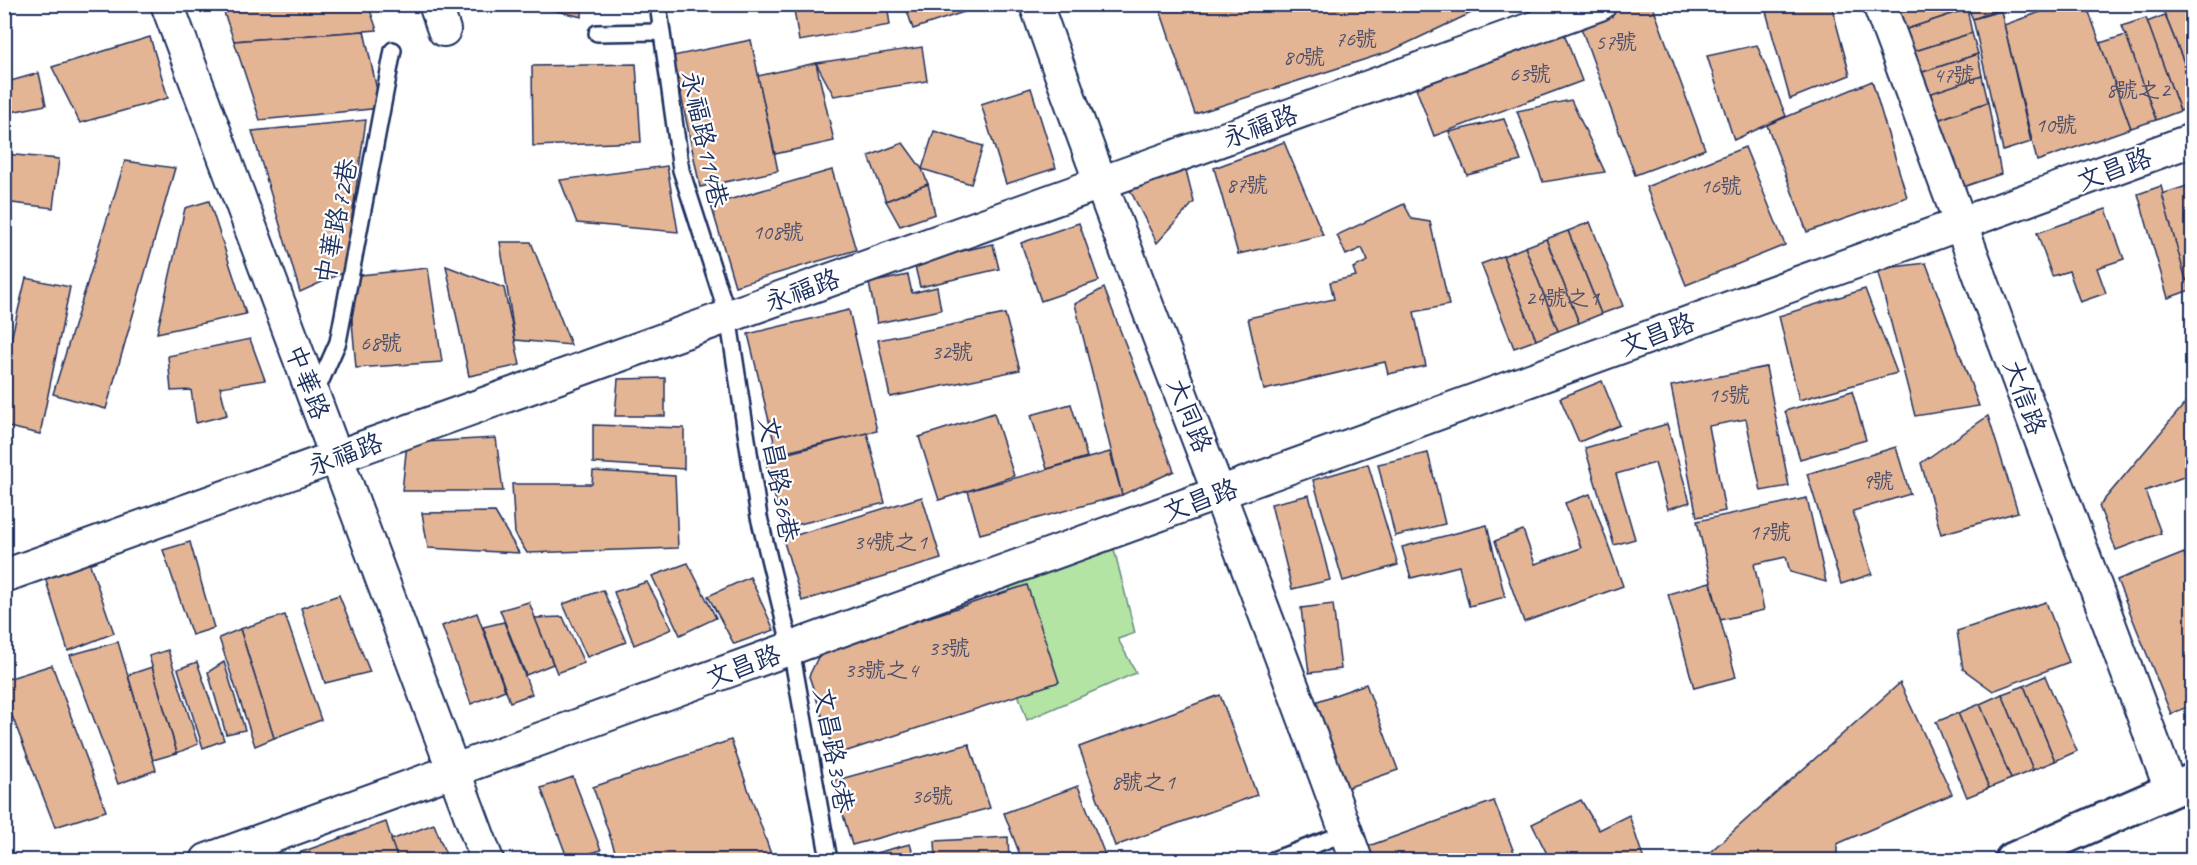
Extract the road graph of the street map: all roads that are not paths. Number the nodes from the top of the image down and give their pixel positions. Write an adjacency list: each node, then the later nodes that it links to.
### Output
1 (167, 4): 14 (street, 中華路)
2 (658, 4): 7 (lane, 永福路114巷)
3 (1035, 4): 11 (street, 大同路)
4 (1600, 4): 6 (street, 永福路)
5 (1879, 4): 12 (street, 大信路)
6 (1540, 14): 11 (street, 永福路)
7 (660, 32): 8 (lane); 13 (lane, 永福路114巷)
8 (597, 33)
9 (393, 50): 14 (lane, 中華路72巷)
10 (2193, 140): 12 (street, 文昌路)
11 (1099, 183): 13 (street, 永福路); 16 (street, 大同路)
12 (1961, 224): 16 (street, 文昌路); 20 (street, 大信路)
13 (728, 316): 15 (street, 永福路); 18 (lane, 文昌路36巷)
14 (314, 397): 15 (street, 中華路)
15 (336, 457): 17 (street, 永福路); 19 (street, 中華路)
16 (1220, 492): 18 (street, 文昌路); 21 (street, 大同路)
17 (4, 576)
18 (791, 649): 19 (street, 文昌路); 24 (lane, 文昌路35巷)
19 (453, 771): 22 (street, 文昌路); 23 (street, 中華路)
20 (2182, 785): 26 (main road)
21 (1351, 847): 25 (lane)
22 (207, 861)
23 (487, 861)
24 (829, 861)
25 (1273, 861)
26 (2012, 861)

